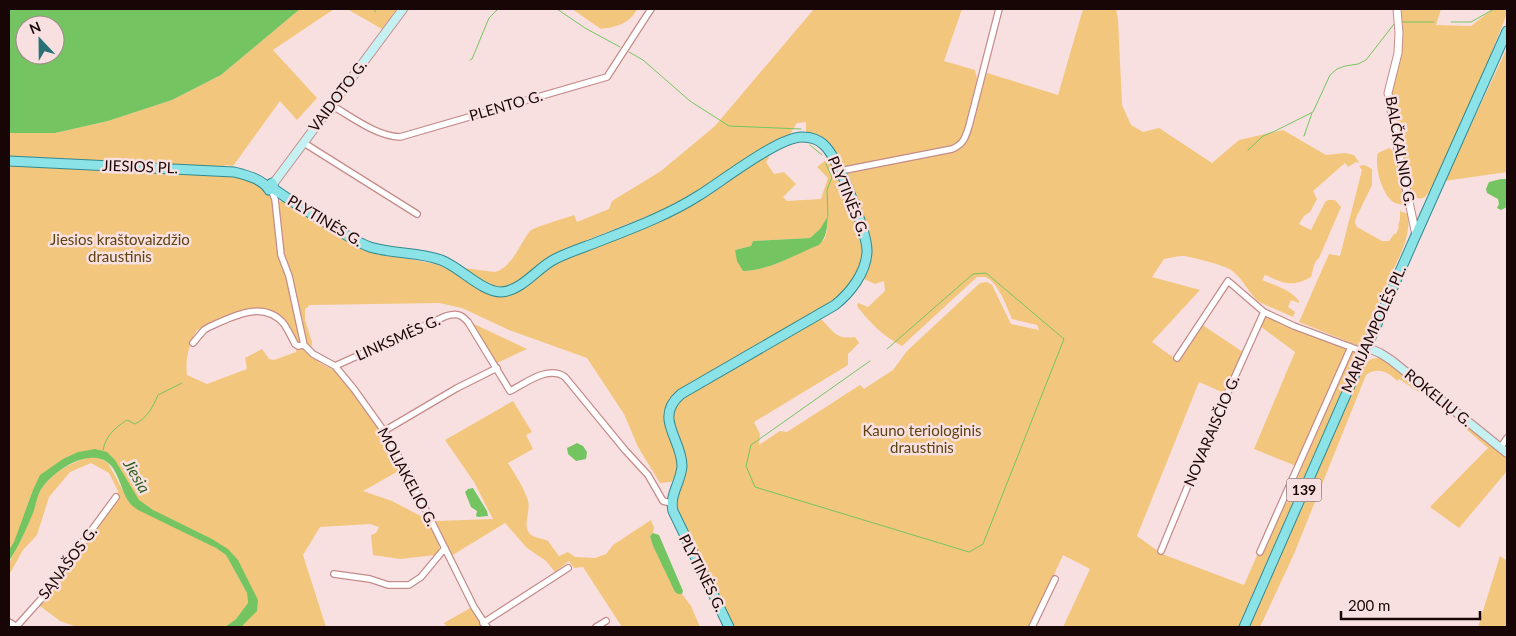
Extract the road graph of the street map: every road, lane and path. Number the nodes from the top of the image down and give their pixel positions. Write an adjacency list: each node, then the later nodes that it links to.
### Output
1 (403, 9): 6 (main road, VAIDOTO G.)
2 (651, 9): 6 (street, PLENTO G.)
3 (999, 9): 9 (street)
4 (1397, 9): 12 (street, BALČKALNIO G.)
5 (1507, 32): 12 (main road, MARIJAMPOLĖS PL. / 139)
6 (331, 105): 7 (main road, VAIDOTO G.)
7 (304, 143): 10 (main road, VAIDOTO G.); 11 (street)
8 (9, 162): 10 (main road, JIESIOS PL.)
9 (840, 171): 10 (main road, PLYTINĖS G.); 26 (main road, PLYTINĖS G.)
10 (271, 187): 15 (street)
11 (416, 214)
12 (1416, 235): 17 (main road, MARIJAMPOLĖS PL. / 139)
13 (1264, 312): 16 (street); 18 (street); 28 (street, NOVARAISČIO G.)
14 (193, 343): 15 (street, MOLIAKELIO G.)
15 (304, 345): 19 (street, MOLIAKELIO G.)
16 (1351, 347): 17 (street); 29 (street)
17 (1365, 349): 23 (main road, ROKELIŲ G.); 40 (main road, MARIJAMPOLĖS PL. / 139)
18 (1177, 358)
19 (335, 366): 20 (street, LINKSMĖS G.); 21 (street, MOLIAKELIO G.)
20 (497, 368): 21 (street); 26 (street, LINKSMĖS G.)
21 (384, 431): 27 (street, MOLIAKELIO G.)
22 (1507, 438): 23 (street)
23 (1500, 448): 24 (main road, ROKELIŲ G.)
24 (1507, 453)
25 (116, 497): 36 (street, SĄNAŠOS G.)
26 (672, 503): 38 (main road, PLYTINĖS G.)
27 (445, 548): 31 (street); 35 (street, MOLIAKELIO G.)
28 (1161, 550)
29 (1260, 552)
30 (568, 568): 35 (street)
31 (334, 574)
32 (1055, 579): 39 (street)
33 (606, 621): 37 (street)
34 (9, 622): 36 (street)
35 (485, 625)
36 (17, 627)
37 (596, 627)
38 (729, 627)
39 (1032, 627)
40 (1244, 627)

